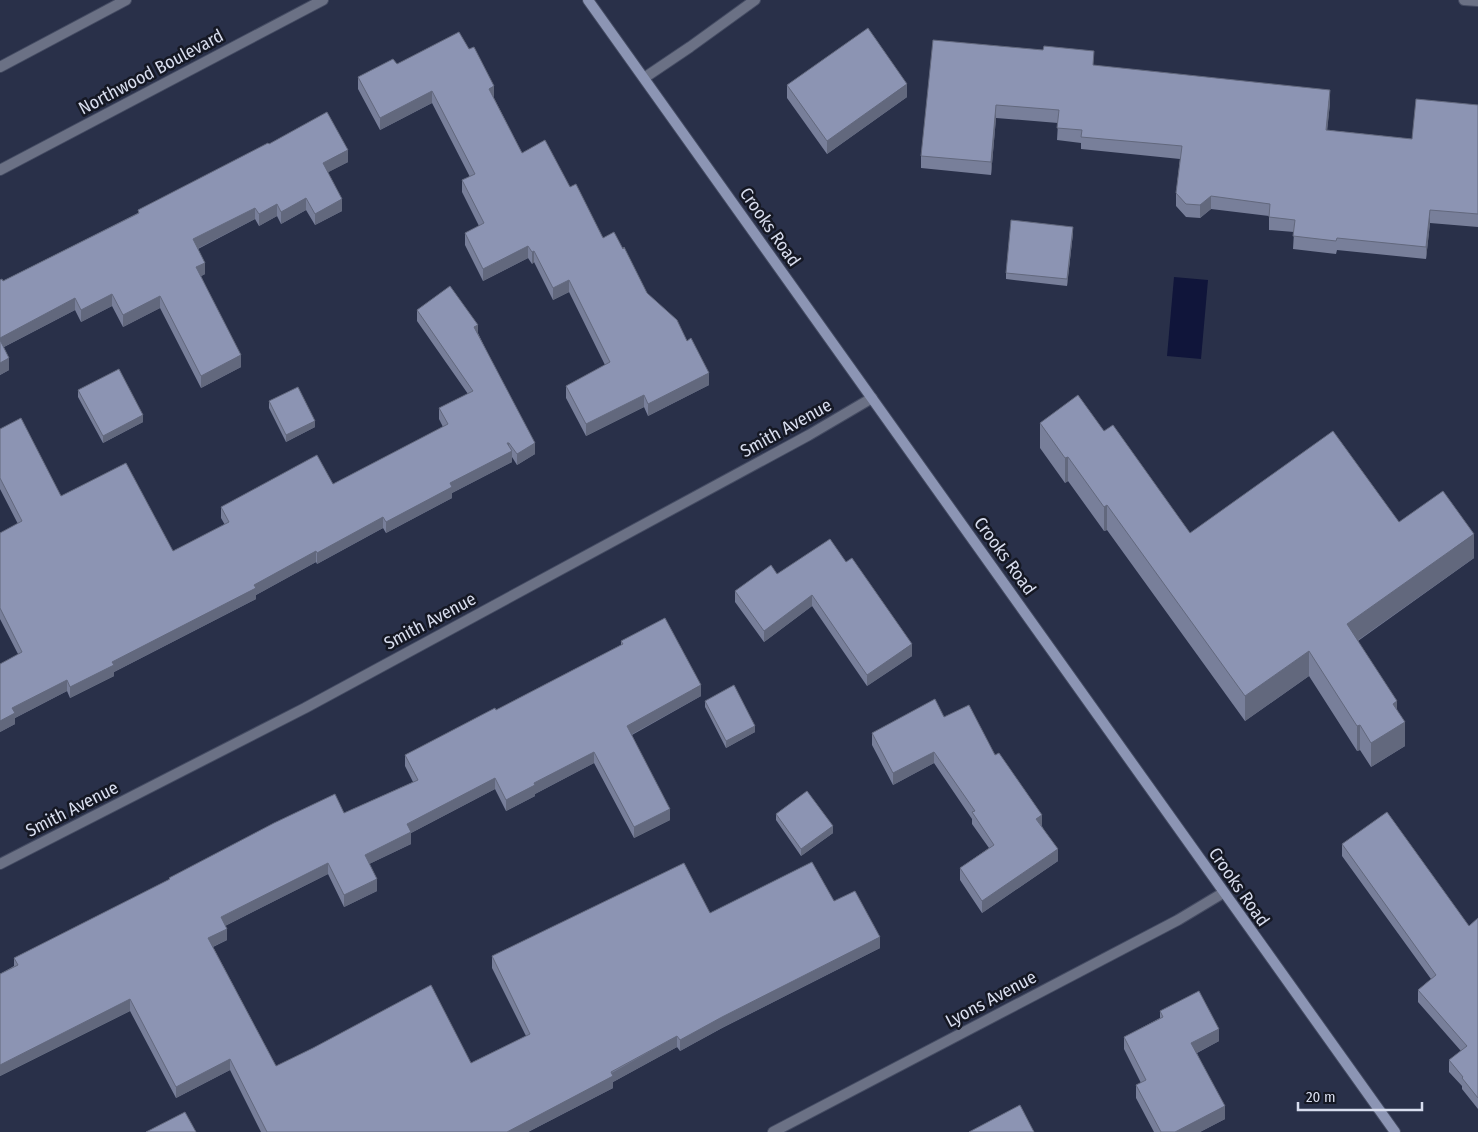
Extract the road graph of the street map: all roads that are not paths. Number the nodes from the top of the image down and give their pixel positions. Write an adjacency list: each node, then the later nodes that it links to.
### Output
1 (126, 0): 7 (street)
2 (588, 0): 8 (main road, Crooks Road)
3 (754, 0): 8 (street)
4 (1464, 0): 6 (street)
5 (320, 1): 9 (street, Northwood Boulevard)
6 (1478, 1)
7 (0, 67)
8 (644, 78): 10 (main road, Crooks Road)
9 (0, 170)
10 (872, 398): 11 (street, Smith Avenue); 12 (main road, Crooks Road)
11 (0, 864)
12 (1223, 893): 13 (street, Lyons Avenue); 14 (main road, Crooks Road)
13 (772, 1132)
14 (1395, 1132)

